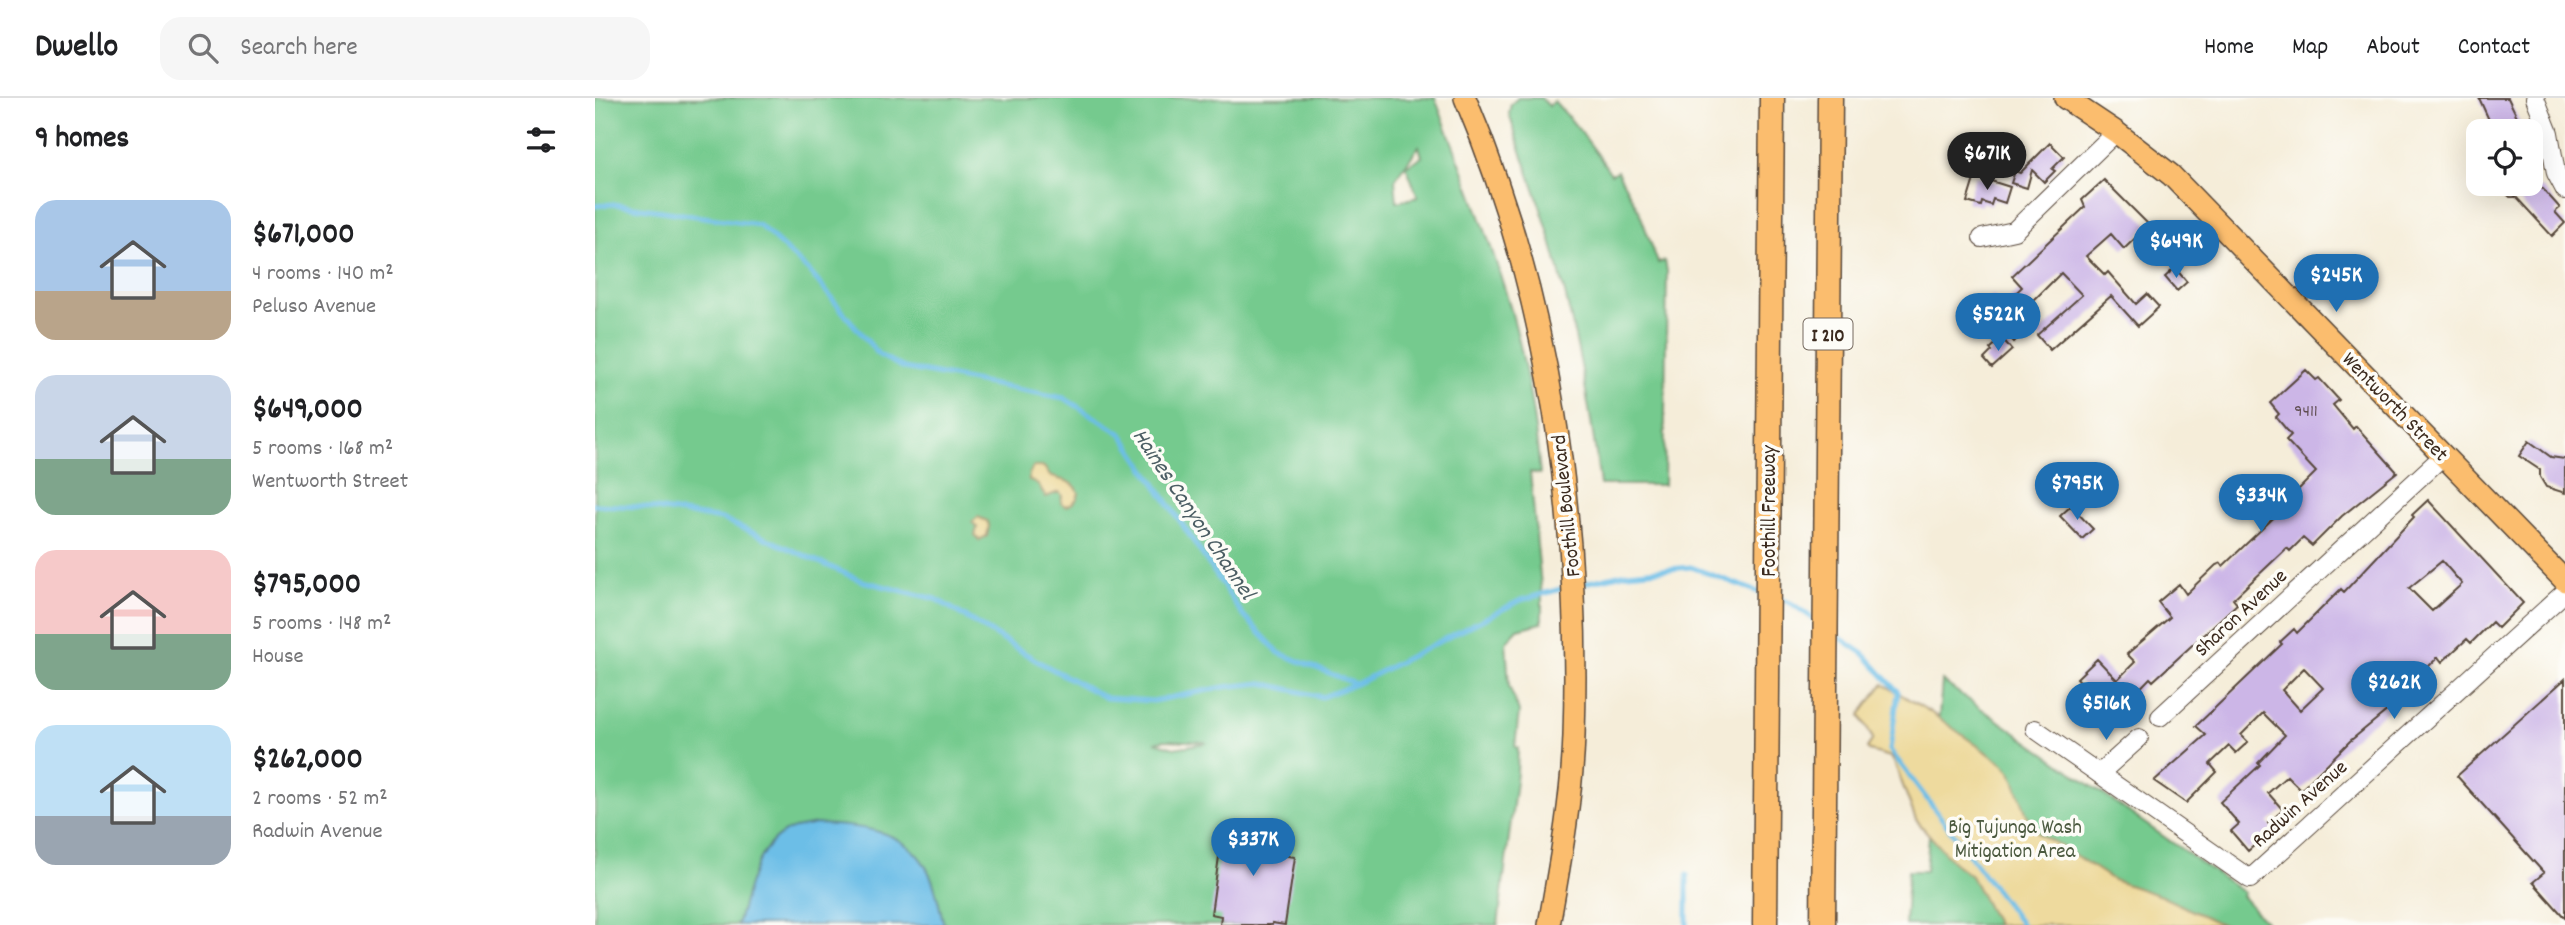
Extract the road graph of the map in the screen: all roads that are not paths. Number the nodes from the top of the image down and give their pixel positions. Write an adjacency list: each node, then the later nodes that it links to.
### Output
1 (1465, 98): 16 (main road, Foothill Boulevard)
2 (1772, 98): 17 (highway, Foothill Freeway)
3 (2065, 98): 6 (main road, Wentworth Street)
4 (2535, 98): 7 (street)
5 (1830, 99): 18 (highway, I 210)
6 (2116, 132): 8 (street); 9 (main road, Wentworth Street)
7 (2565, 190)
8 (1982, 238)
9 (2444, 455): 10 (main road, Wentworth Street); 12 (street, Sharon Avenue)
10 (2565, 581)
11 (2565, 592): 15 (street, Radwin Avenue)
12 (2159, 717)
13 (2035, 729): 15 (street)
14 (2139, 738): 15 (street)
15 (2099, 774)
16 (1549, 925)
17 (1765, 925)
18 (1823, 925)

